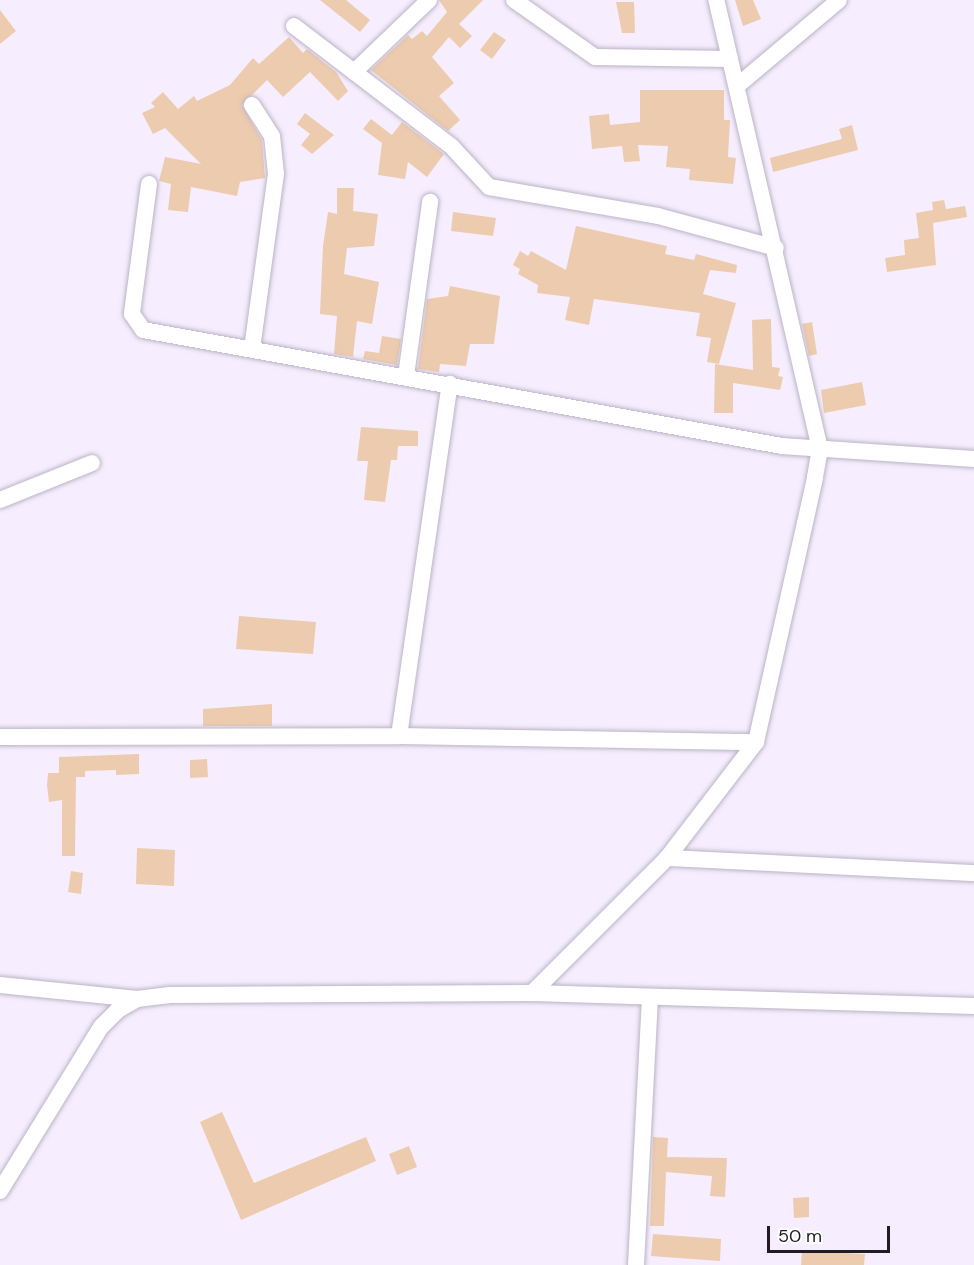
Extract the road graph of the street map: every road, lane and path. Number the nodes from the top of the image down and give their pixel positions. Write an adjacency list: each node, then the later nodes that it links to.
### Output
1 (429, 0): 7 (street)
2 (514, 0): 6 (street)
3 (716, 0): 6 (street)
4 (839, 0): 8 (street)
5 (294, 26): 7 (street)
6 (730, 59): 8 (street)
7 (354, 72): 12 (street)
8 (737, 86): 12 (street)
9 (252, 105): 13 (street)
10 (148, 184): 13 (street)
11 (430, 202): 14 (street)
12 (776, 248): 16 (street)
13 (252, 349): 14 (street)
14 (406, 376): 15 (street)
15 (450, 384): 16 (street); 20 (street)
16 (820, 449): 17 (street); 22 (street)
17 (974, 459)
18 (92, 463): 19 (street)
19 (0, 500)
20 (399, 736): 21 (street); 22 (street)
21 (0, 737)
22 (756, 742): 23 (street)
23 (667, 858): 24 (street); 26 (street)
24 (974, 873)
25 (0, 985): 27 (street)
26 (532, 993): 27 (street); 28 (street)
27 (137, 999): 30 (street)
28 (650, 999): 29 (street); 31 (street)
29 (974, 1006)
30 (0, 1191)
31 (636, 1265)

